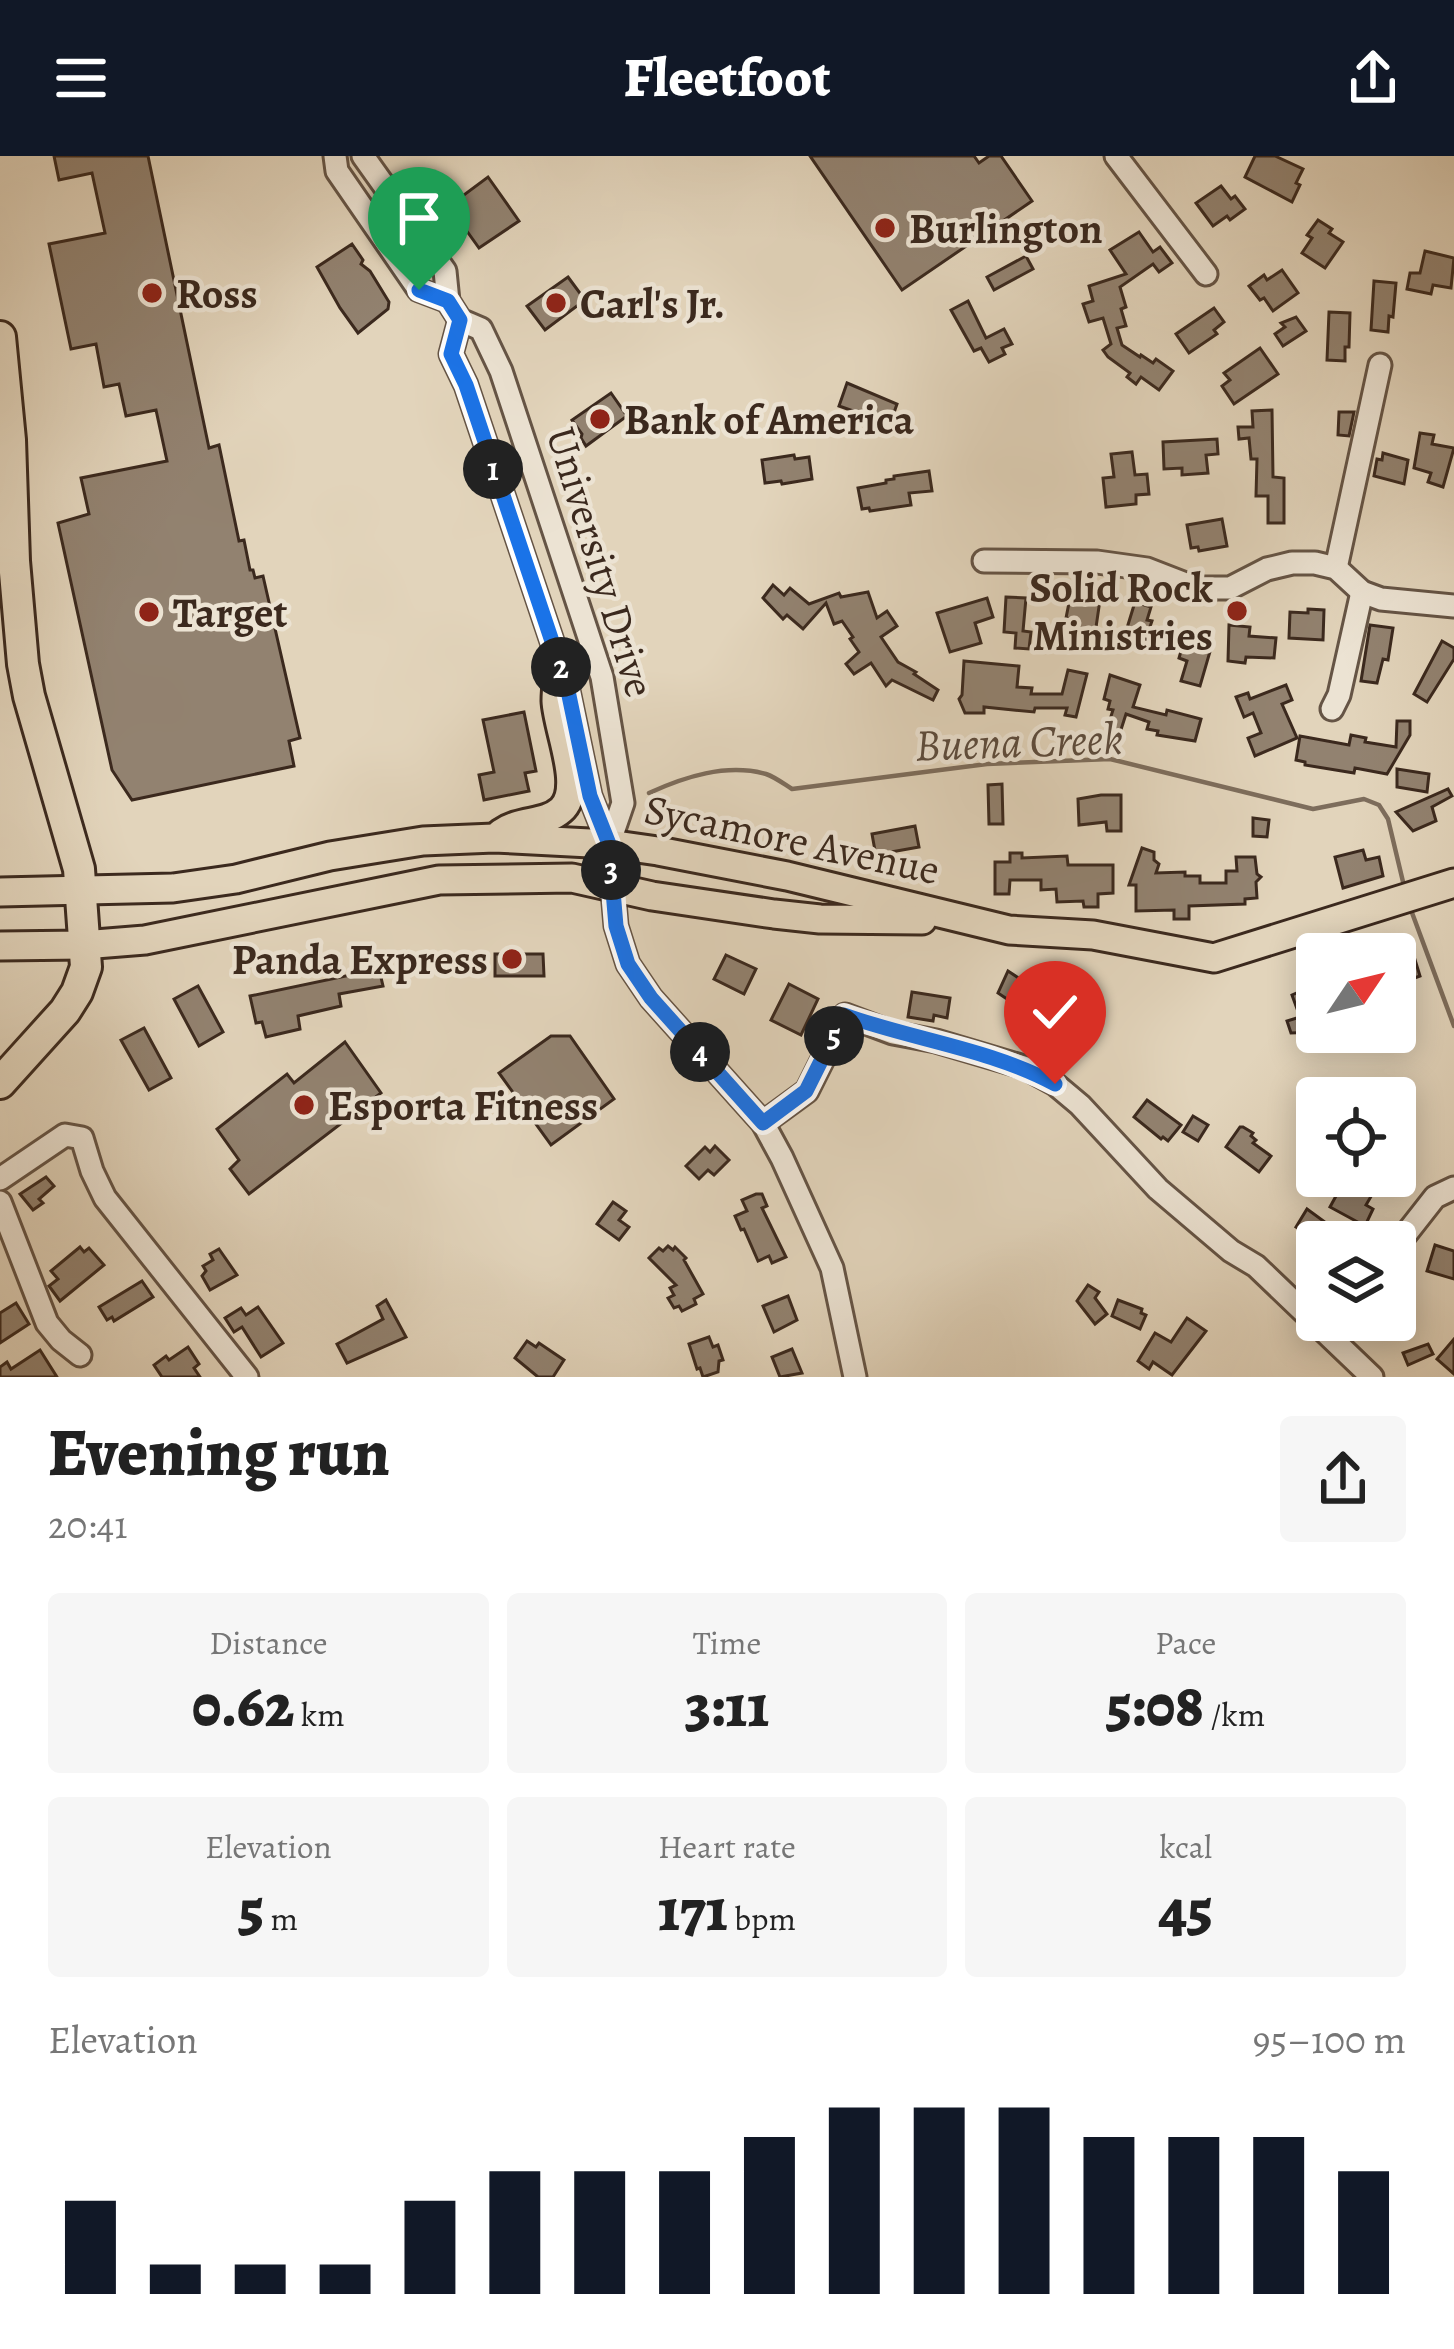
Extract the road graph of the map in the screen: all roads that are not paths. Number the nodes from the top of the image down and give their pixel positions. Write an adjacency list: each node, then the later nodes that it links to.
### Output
1 (335, 156): 5 (street, University Drive)
2 (362, 156): 5 (street, University Drive)
3 (1116, 156): 4 (street)
4 (1206, 274)
5 (454, 310): 12 (street, University Drive); 15 (street, University Drive)
6 (0, 337): 18 (highway)
7 (1380, 365): 9 (street)
8 (983, 561): 9 (street)
9 (1336, 568): 10 (street)
10 (1362, 592): 11 (street); 13 (street)
11 (1454, 607)
12 (559, 663): 14 (main road); 15 (street, University Drive)
13 (1332, 710)
14 (494, 838): 15 (main road, Sycamore Avenue); 18 (main road, Sycamore Avenue)
15 (609, 844): 17 (street, University Drive); 20 (main road, Sycamore Avenue)
16 (1454, 884): 20 (main road)
17 (612, 887): 20 (main road, Sycamore Avenue); 21 (main road, Sycamore Avenue); 24 (street, University Drive)
18 (79, 890): 19 (main road, Sycamore Avenue); 21 (highway)
19 (0, 892)
20 (961, 920)
21 (83, 945): 22 (main road, Sycamore Avenue); 23 (highway)
22 (0, 946)
23 (0, 1083)
24 (763, 1123): 31 (street, University Drive); 32 (street)
25 (0, 1179): 30 (street)
26 (1454, 1188): 28 (street)
27 (0, 1202): 29 (street)
28 (1416, 1222)
29 (80, 1354)
30 (247, 1377)
31 (855, 1377)
32 (1372, 1377)

